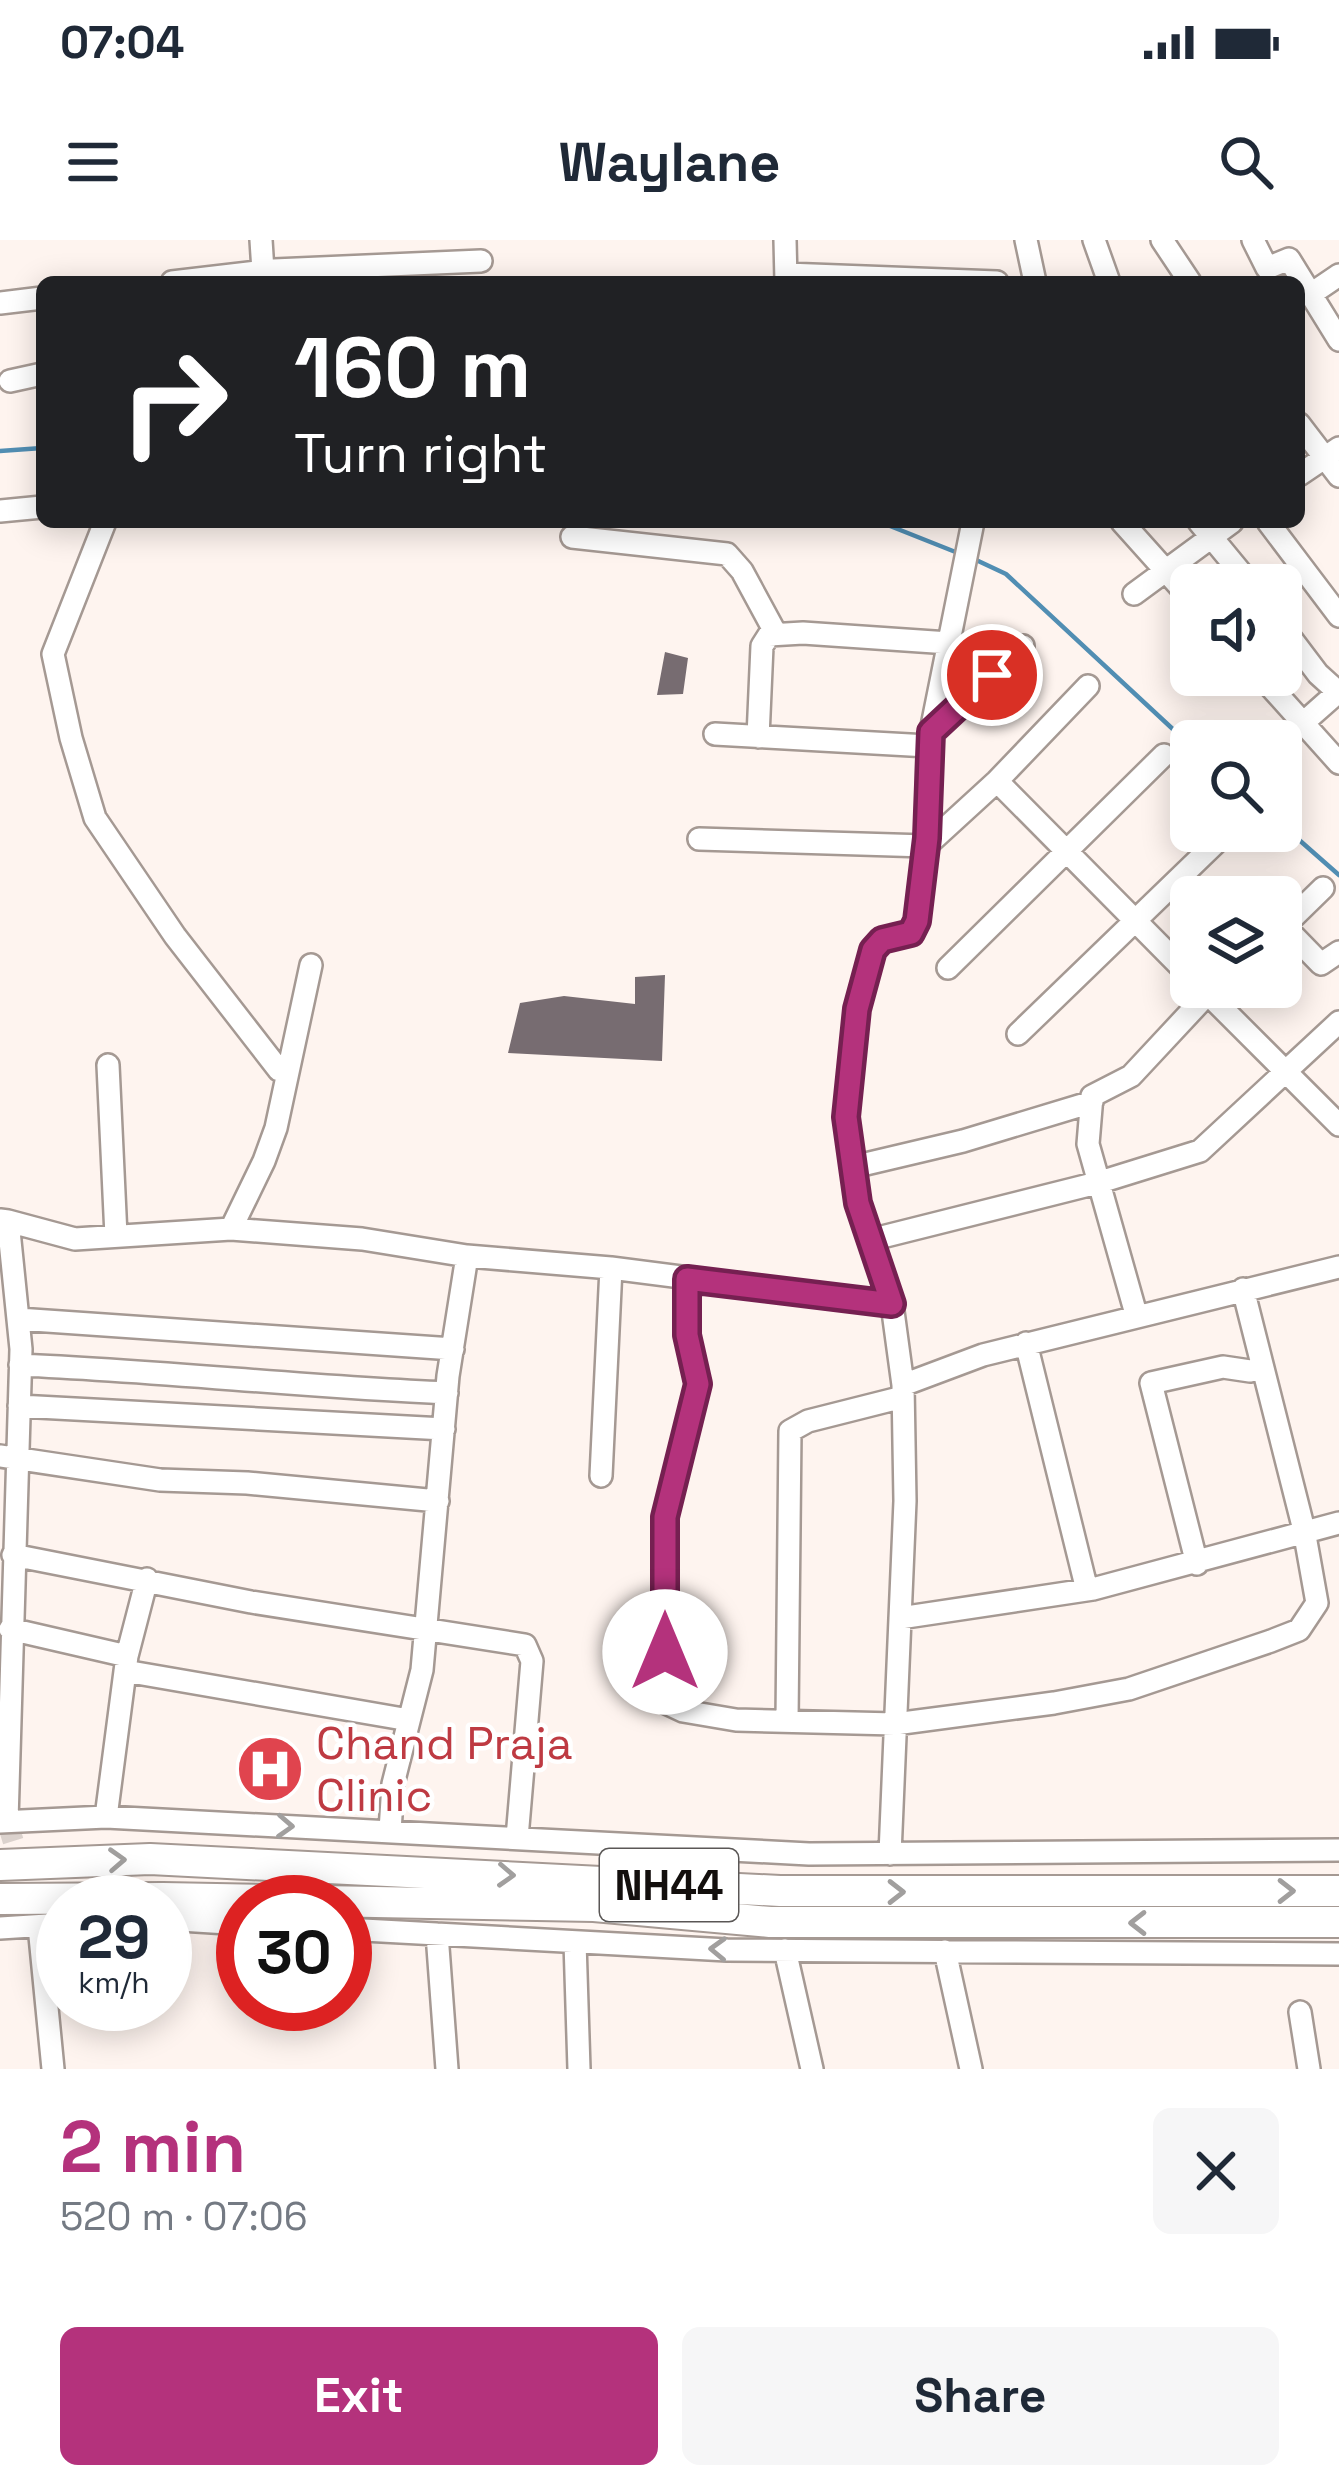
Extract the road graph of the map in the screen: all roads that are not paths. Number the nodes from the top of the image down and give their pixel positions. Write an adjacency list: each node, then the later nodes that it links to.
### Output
1 (261, 240): 8 (street)
2 (785, 240): 11 (street)
3 (1026, 240): 12 (street)
4 (1094, 240): 13 (street)
5 (1162, 240): 14 (street)
6 (1253, 240): 15 (street)
7 (481, 261): 8 (street)
8 (263, 271): 10 (street)
9 (1339, 275): 17 (street)
10 (225, 276)
11 (786, 276)
12 (1034, 276)
13 (1107, 276)
14 (1186, 276)
15 (1300, 276)
16 (1305, 284): 17 (street)
17 (1311, 294): 20 (street)
18 (36, 299): 19 (street)
19 (0, 303)
20 (1339, 340)
21 (36, 375): 22 (street)
22 (10, 381)
23 (1305, 430): 24 (street)
24 (1334, 461): 25 (street)
25 (1305, 473)
26 (36, 507): 27 (street)
27 (0, 511)
28 (103, 528): 70 (street)
29 (972, 528): 40 (street)
30 (1127, 528): 35 (street)
31 (1273, 528): 38 (street)
32 (1206, 529): 34 (street); 35 (street)
33 (572, 537): 39 (street)
34 (1234, 564)
35 (1165, 571): 36 (street); 37 (street)
36 (1170, 576)
37 (1134, 594)
38 (1339, 616)
39 (775, 632): 40 (street); 48 (street)
40 (949, 643): 49 (street)
41 (1023, 646): 49 (street)
42 (1302, 653): 44 (street)
43 (1088, 686): 52 (street)
44 (1338, 692): 46 (street)
45 (1279, 696): 46 (street)
46 (1303, 722): 51 (street)
47 (715, 734): 48 (street)
48 (758, 737): 49 (street)
49 (930, 739): 54 (street)
50 (1164, 755): 55 (street)
51 (1339, 763)
52 (998, 781): 54 (street); 55 (street)
53 (699, 839): 54 (street)
54 (926, 846): 74 (street)
55 (1066, 850): 59 (street); 64 (street)
56 (1207, 852): 59 (street)
57 (1323, 888): 58 (street)
58 (1302, 908)
59 (1136, 921): 62 (street); 68 (street)
60 (1302, 946): 61 (street)
61 (1339, 952)
62 (1170, 954)
63 (311, 964): 77 (street)
64 (948, 968)
65 (1186, 1008): 72 (street)
66 (1225, 1008): 71 (street)
67 (1339, 1022): 71 (street)
68 (1018, 1034)
69 (108, 1065): 78 (street)
70 (279, 1070)
71 (1286, 1071): 73 (street); 75 (street)
72 (1091, 1102): 74 (street); 75 (street)
73 (1339, 1125)
74 (853, 1167): 79 (street)
75 (1097, 1183): 79 (street); 86 (street)
76 (4, 1220): 78 (street); 87 (street)
77 (231, 1228): 78 (street); 80 (street)
78 (116, 1236)
79 (870, 1240): 85 (street)
80 (467, 1256): 82 (street); 89 (street)
81 (1339, 1267): 84 (street)
82 (611, 1268): 83 (street); 97 (street)
83 (687, 1279): 85 (street); 110 (street)
84 (1243, 1289): 86 (street); 91 (street)
85 (892, 1304): 92 (street)
86 (1136, 1314): 88 (street)
87 (18, 1319): 89 (street); 90 (street)
88 (1026, 1343): 92 (street); 104 (street)
89 (454, 1349): 93 (street)
90 (20, 1365): 93 (street); 94 (street)
91 (1263, 1368): 100 (street); 102 (street)
92 (903, 1391): 105 (street); 110 (street)
93 (447, 1393): 95 (street)
94 (19, 1406): 95 (street); 96 (street)
95 (444, 1429): 98 (street)
96 (9, 1456): 98 (street); 101 (street)
97 (601, 1476)
98 (438, 1501): 107 (street)
99 (1339, 1523): 100 (street)
100 (1304, 1530): 102 (street); 111 (street)
101 (9, 1541): 103 (street); 106 (street)
102 (1197, 1564): 104 (street)
103 (147, 1579): 107 (street); 108 (street)
104 (1087, 1590): 105 (street)
105 (900, 1618): 111 (street)
106 (10, 1629): 108 (street); 113 (street)
107 (426, 1630): 109 (street); 115 (street)
108 (126, 1664): 109 (street); 112 (street)
109 (409, 1720): 114 (street)
110 (787, 1721): 111 (street)
111 (895, 1724): 117 (street)
112 (106, 1817): 113 (street); 114 (street, one-way to 114)
113 (4, 1822)
114 (390, 1831): 115 (street)
115 (517, 1838): 117 (street)
116 (1339, 1850): 117 (street)
117 (890, 1854)
118 (0, 1865): 119 (highway, NH44, one-way to 119)
119 (1339, 1891)
120 (0, 1899): 121 (highway, NH44, one-way to 120)
121 (1339, 1922)
122 (36, 1926): 123 (street)
123 (0, 1928)
124 (372, 1930): 125 (street)
125 (437, 1934): 126 (street); 133 (street)
126 (574, 1942): 127 (street, one-way to 126); 134 (street)
127 (785, 1950): 128 (street); 135 (street)
128 (945, 1951): 129 (street); 136 (street)
129 (1339, 1954)
130 (1300, 2012): 137 (street)
131 (49, 2031): 132 (street)
132 (53, 2069)
133 (447, 2069)
134 (579, 2069)
135 (812, 2069)
136 (971, 2069)
137 (1310, 2069)

